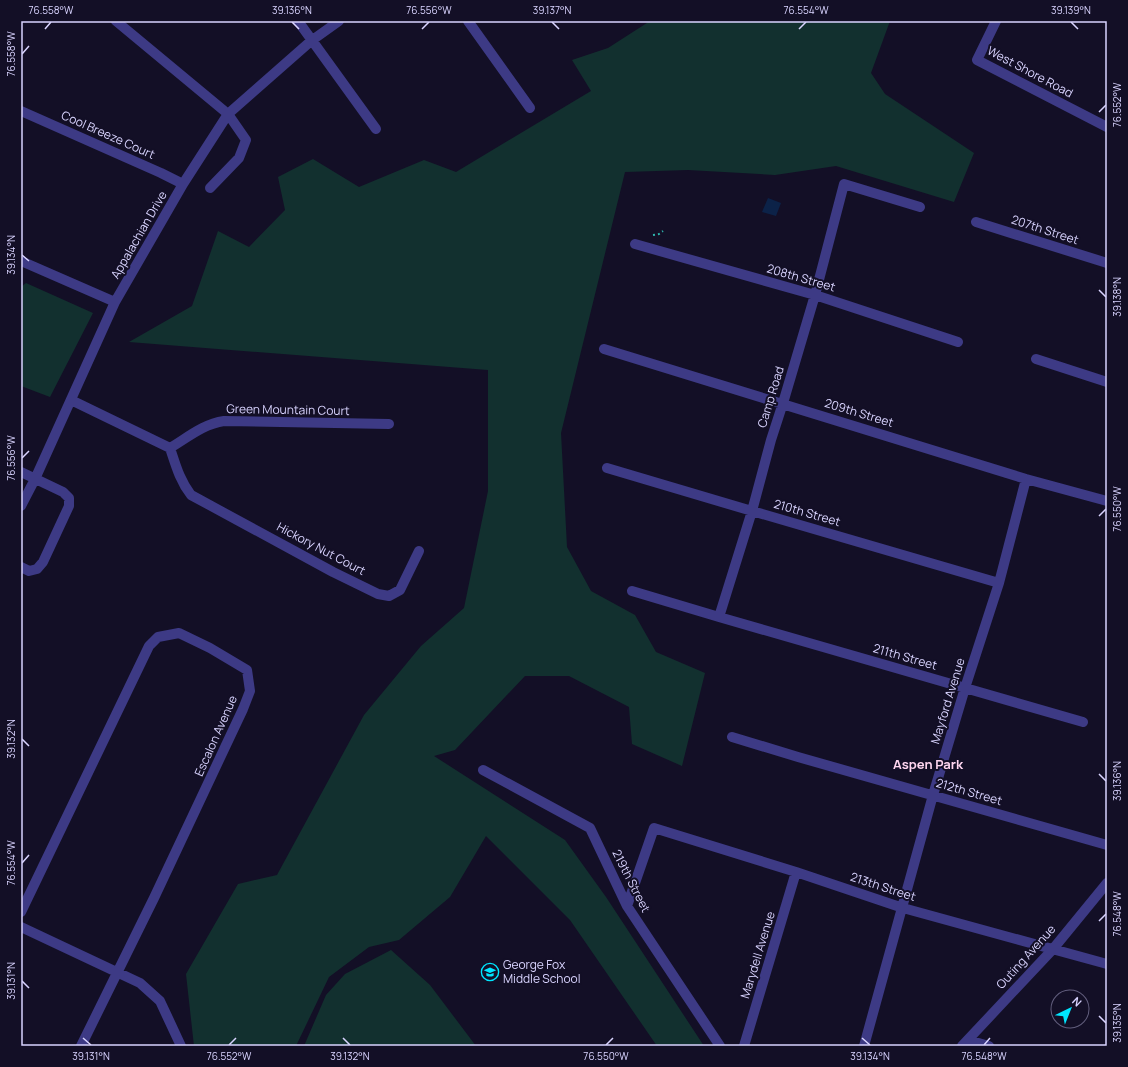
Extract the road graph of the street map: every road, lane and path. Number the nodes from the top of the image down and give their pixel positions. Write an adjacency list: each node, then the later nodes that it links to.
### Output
1 (116, 21): 9 (street)
2 (298, 21): 6 (street)
3 (339, 21): 6 (street, Appalachian Drive)
4 (468, 21): 7 (street)
5 (996, 21): 10 (street, West Shore Road)
6 (311, 41): 9 (street, Appalachian Drive); 11 (street)
7 (530, 108)
8 (21, 111): 12 (street, Cool Breeze Court)
9 (228, 114): 12 (street, Appalachian Drive); 13 (street)
10 (1107, 127)
11 (376, 129)
12 (183, 184): 22 (street, Appalachian Drive)
13 (210, 188)
14 (920, 207): 21 (street, Camp Road)
15 (976, 222): 20 (street, 207th Street)
16 (662, 231): 17 (path)
17 (653, 234)
18 (635, 244): 21 (street, 208th Street)
19 (21, 261): 22 (street)
20 (1107, 263)
21 (815, 295): 23 (street, 208th Street); 28 (street, Camp Road)
22 (115, 302): 27 (street, Appalachian Drive)
23 (958, 342)
24 (604, 349): 28 (street, 209th Street)
25 (1036, 359): 26 (street)
26 (1107, 382)
27 (71, 400): 30 (street); 33 (street, Appalachian Drive)
28 (783, 403): 34 (street, 209th Street); 37 (street, Camp Road)
29 (389, 424): 30 (street, Green Mountain Court)
30 (170, 448): 38 (street, Hickory Nut Court)
31 (608, 468): 37 (street, 210th Street)
32 (21, 472): 33 (street)
33 (35, 479): 36 (street, Appalachian Drive); 39 (street)
34 (1026, 479): 35 (street, 209th Street); 40 (street, Mayford Avenue)
35 (1107, 501)
36 (21, 506)
37 (752, 511): 40 (street, 210th Street); 42 (street, Camp Road)
38 (419, 551)
39 (21, 567)
40 (999, 583): 43 (street, Mayford Avenue)
41 (632, 591): 42 (street, 211th Street)
42 (719, 617): 43 (street, 211th Street)
43 (965, 688): 44 (street, 211th Street); 47 (street, Mayford Avenue)
44 (1083, 722)
45 (732, 737): 47 (street, 212th Street)
46 (483, 770): 51 (street, 219th Street)
47 (933, 795): 48 (street, 212th Street); 52 (street, Mayford Avenue)
48 (1107, 845)
49 (796, 872): 51 (street, 213th Street); 52 (street, 213th Street); 62 (street, Marydell Avenue)
50 (1107, 883): 55 (street, Outing Avenue)
51 (627, 906): 61 (street, 219th Street)
52 (903, 908): 55 (street, 213th Street); 63 (street, Mayford Avenue)
53 (21, 912): 57 (street, Escalon Avenue)
54 (21, 927): 57 (street)
55 (1053, 949): 56 (street, 213th Street); 58 (street, Outing Avenue)
56 (1107, 964)
57 (118, 972): 59 (street, Escalon Avenue); 60 (street)
58 (965, 1043): 64 (street)
59 (81, 1046)
60 (181, 1046)
61 (720, 1046)
62 (744, 1046)
63 (864, 1046)
64 (989, 1046)

